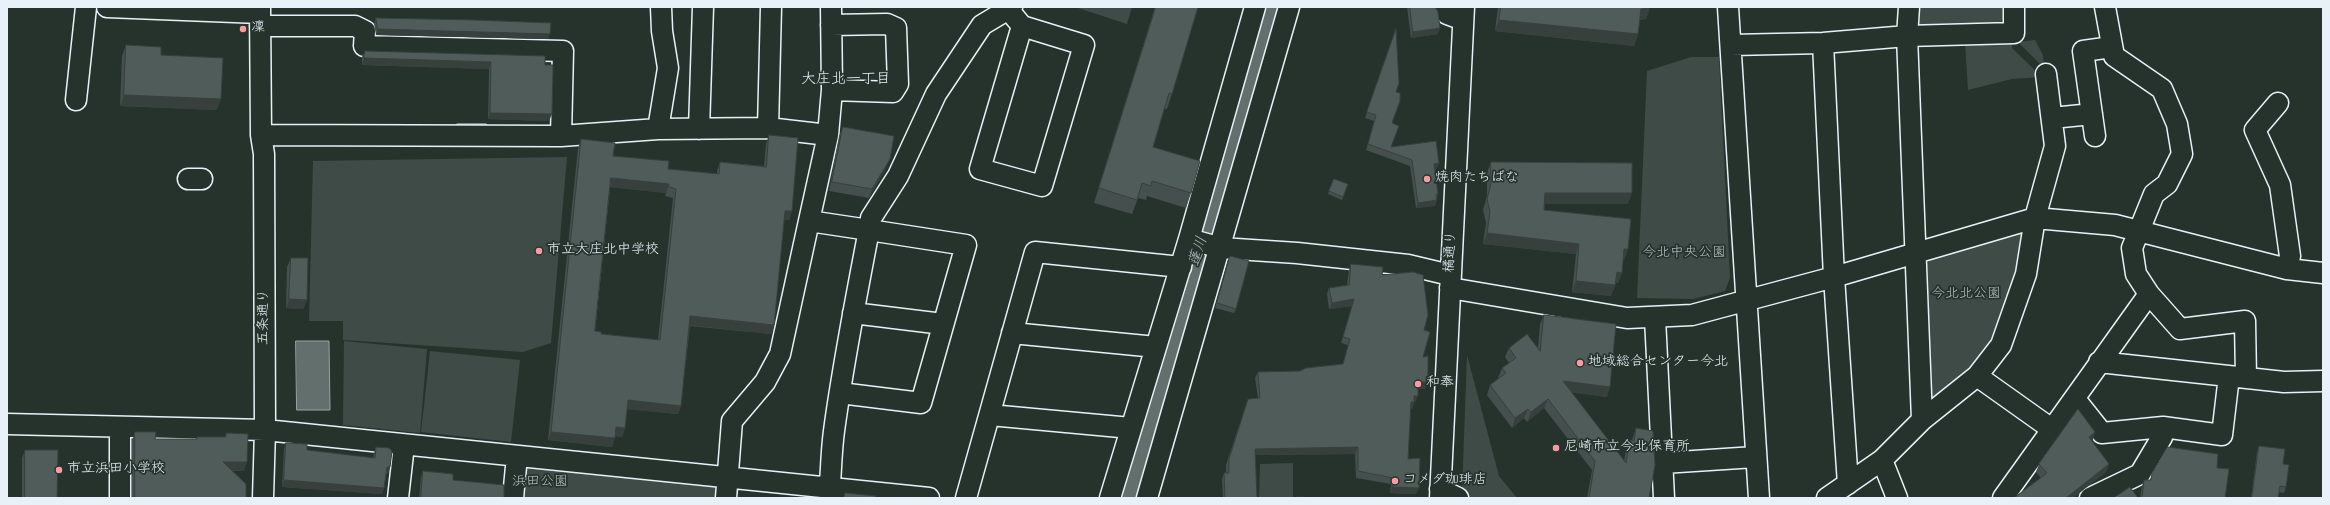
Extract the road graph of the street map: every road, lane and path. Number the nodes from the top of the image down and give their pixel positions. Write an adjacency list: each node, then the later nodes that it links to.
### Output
1 (86, 7): 24 (street)
2 (107, 7): 15 (street)
3 (661, 7): 29 (street)
4 (703, 7): 30 (street)
5 (771, 7): 28 (street)
6 (1255, 7): 39 (street)
7 (1289, 7): 40 (street)
8 (1442, 7): 14 (street)
9 (1728, 7): 20 (street)
10 (1909, 7): 18 (street)
11 (2014, 7): 18 (street)
12 (2105, 7): 21 (street)
13 (1010, 8): 17 (street); 37 (street)
14 (1463, 13): 46 (street, 橘通り)
15 (260, 15): 32 (street, 五条通り); 33 (street)
16 (831, 16): 23 (street); 23 (street)
17 (1022, 26): 17 (street)
18 (1907, 36): 19 (street); 41 (street)
19 (1823, 43): 20 (street); 45 (street)
20 (1731, 46): 48 (street)
21 (2112, 47): 26 (street); 38 (street)
22 (2046, 74): 27 (street)
23 (832, 90): 31 (street)
24 (76, 100)
25 (2278, 103): 43 (street)
26 (2092, 114): 27 (street); 34 (street)
27 (2052, 118): 35 (street)
28 (768, 128): 30 (street); 31 (street)
29 (658, 129): 30 (street); 33 (street)
30 (699, 129)
31 (828, 135): 36 (street)
32 (262, 136): 33 (street); 66 (street, 五条通り)
33 (561, 136)
34 (2095, 136)
35 (2035, 218): 38 (street); 41 (street); 55 (street)
36 (809, 221): 37 (street); 73 (street)
37 (869, 230): 49 (street); 51 (street)
38 (2138, 231): 43 (street); 47 (street)
39 (1192, 240): 40 (street); 42 (street)
40 (1218, 247): 46 (street); 85 (street)
41 (1915, 254): 45 (street); 61 (street)
42 (1180, 267): 52 (street); 53 (street)
43 (2287, 270): 44 (street)
44 (2323, 273)
45 (1834, 277): 48 (street); 74 (street)
46 (1450, 281): 50 (street); 76 (street, 橘通り)
47 (2149, 294): 54 (street); 56 (street)
48 (1746, 300): 50 (street); 70 (street)
49 (853, 313): 51 (street); 58 (street)
50 (1655, 318): 72 (street)
51 (943, 324): 58 (street)
52 (1012, 333): 53 (street); 60 (street)
53 (1156, 347): 64 (street)
54 (2099, 362): 56 (street); 59 (street)
55 (1977, 376): 61 (street); 67 (street)
56 (2238, 377): 57 (street); 65 (street)
57 (2323, 381)
58 (840, 393): 75 (street)
59 (2075, 399): 65 (street); 67 (street)
60 (990, 415): 64 (street); 83 (street)
61 (1922, 420): 71 (street)
62 (7, 424): 63 (street)
63 (120, 427): 66 (street); 77 (street)
64 (1131, 428): 84 (street)
65 (2163, 428): 92 (street)
66 (266, 430): 68 (street); 78 (street, 五条通り)
67 (2053, 430): 91 (street)
68 (404, 445): 69 (street); 79 (street)
69 (517, 456): 73 (street); 80 (street)
70 (1755, 457): 72 (street); 88 (street)
71 (1882, 460): 74 (street); 90 (street)
72 (1663, 463): 87 (street)
73 (728, 477): 75 (street); 81 (street)
74 (1848, 484): 89 (street)
75 (830, 493): 82 (street)
76 (1440, 494): 86 (street)
77 (120, 498)
78 (263, 498)
79 (398, 498)
80 (513, 498)
81 (726, 498)
82 (929, 498)
83 (966, 498)
84 (1110, 498)
85 (1147, 498)
86 (1458, 498)
87 (1664, 498)
88 (1758, 498)
89 (1827, 498)
90 (1897, 498)
91 (2003, 498)
92 (2090, 498)

